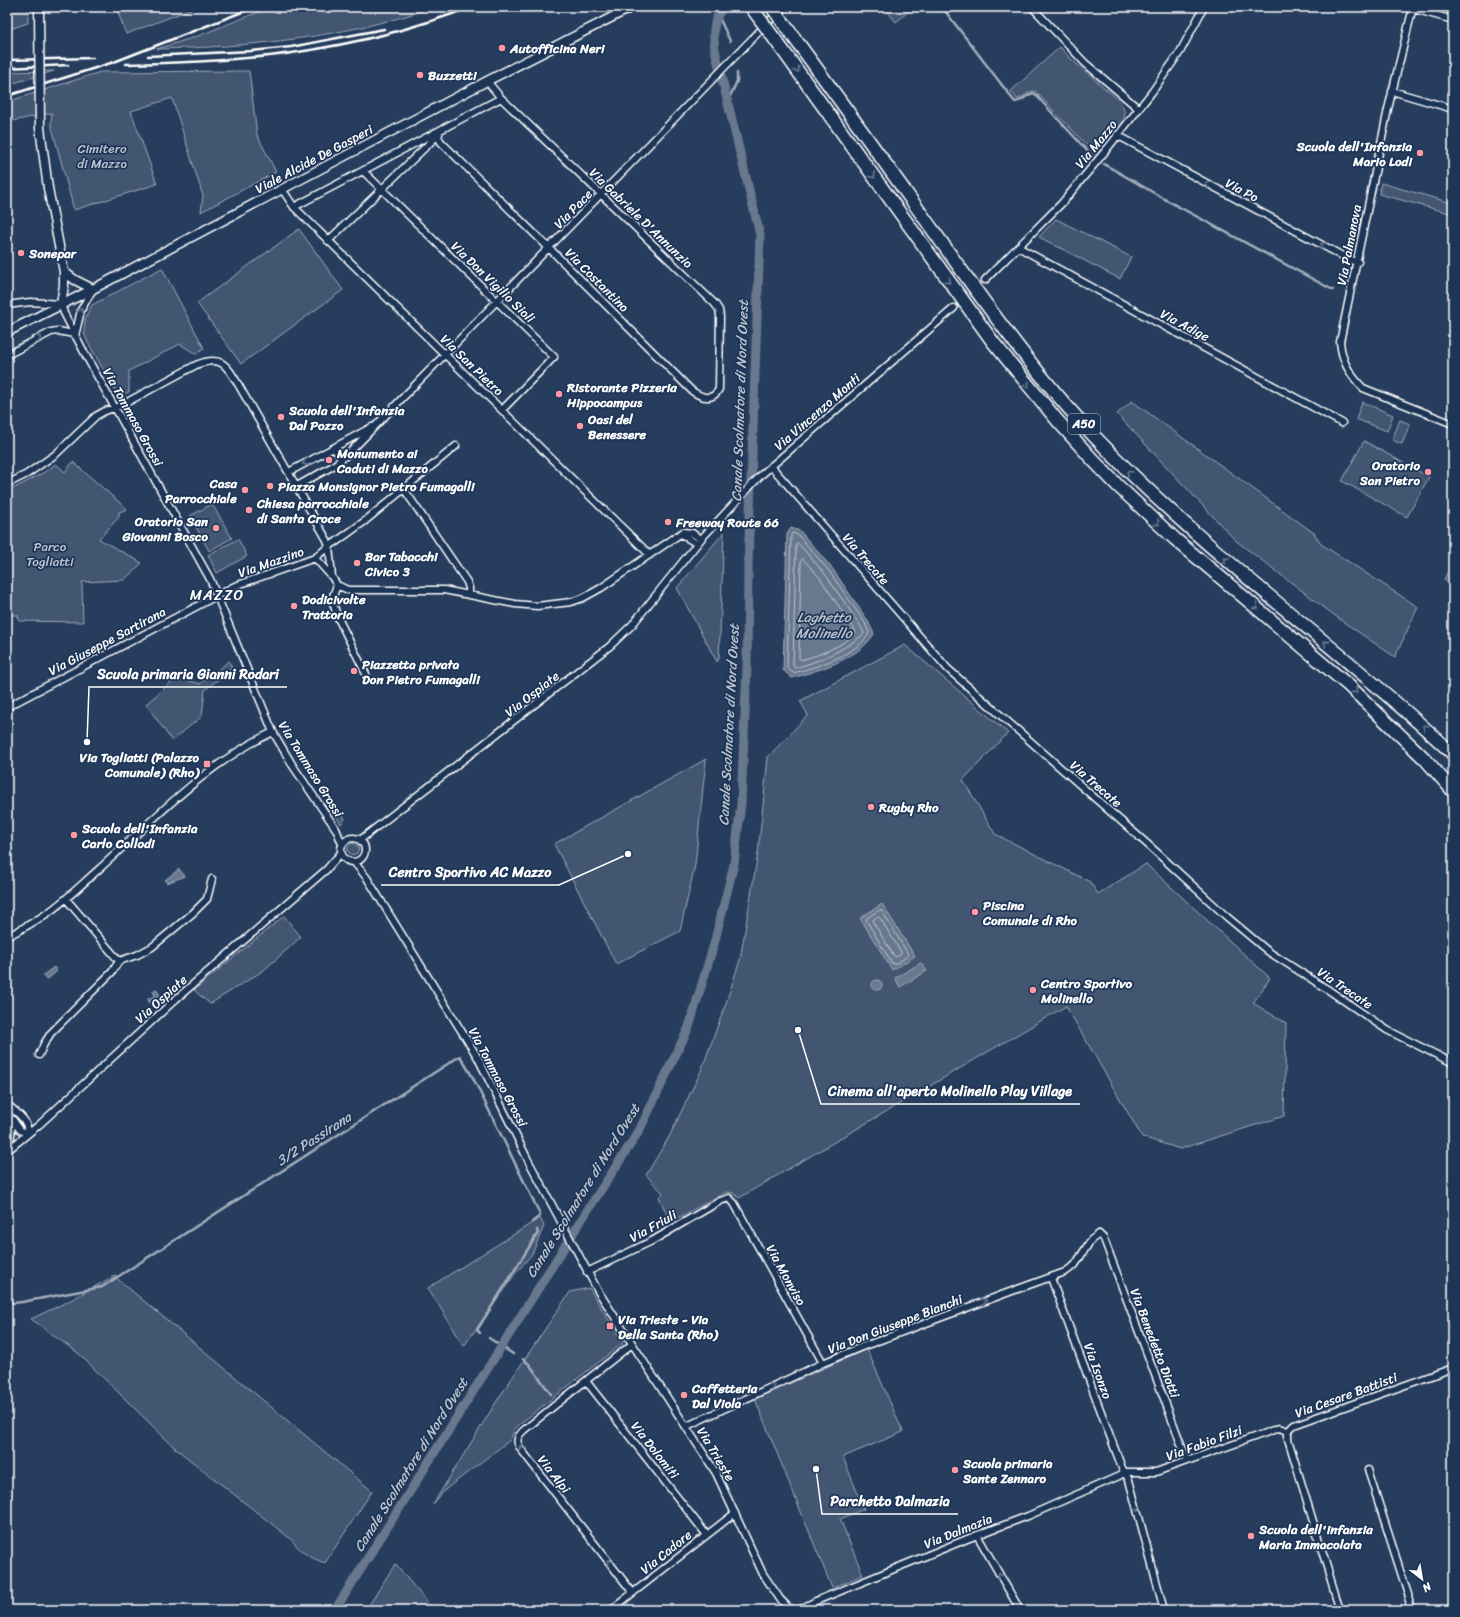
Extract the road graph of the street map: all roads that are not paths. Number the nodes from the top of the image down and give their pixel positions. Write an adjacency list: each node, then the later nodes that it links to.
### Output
1 (39, 7): 26 (street, bridge)
2 (632, 7): 10 (street, Viale Alcide De Gasperi)
3 (751, 7): 63 (highway, A50, one-way to 63, bridge)
4 (772, 7): 62 (highway, A50, one-way to 4, bridge)
5 (783, 7): 20 (street, Via Pace)
6 (1032, 7): 13 (street)
7 (1204, 7): 13 (street, Via Mazzo)
8 (1411, 8): 9 (street); 11 (street, Via Palmanova)
9 (1453, 20)
10 (487, 81): 12 (street, Via Gabriele D'Annunzio); 18 (street, Viale Alcide De Gasperi)
11 (1392, 91): 14 (street); 25 (street, Via Palmanova)
12 (501, 98): 15 (street); 20 (street, Via Gabriele D'Annunzio)
13 (1139, 109): 16 (street, Via Mazzo)
14 (1453, 109)
15 (436, 134): 17 (street); 19 (street); 24 (street, Via Costantino)
16 (1118, 135): 23 (street, Via Mazzo); 25 (street, Via Po, one-way to 16)
17 (363, 170): 19 (street, Via Don Vigilio Sioli); 21 (street)
18 (282, 189): 21 (street, Via San Pietro); 28 (street, Viale Alcide De Gasperi)
19 (382, 189): 22 (street); 29 (street, Via Don Vigilio Sioli)
20 (601, 196): 24 (street, Via Pace); 37 (street, Via Gabriele D'Annunzio)
21 (294, 207): 22 (street, Via San Pietro)
22 (328, 241): 36 (street, Via San Pietro)
23 (1018, 247): 27 (street, Via Mazzo); 40 (street, Via Adige)
24 (550, 248): 29 (street, Via Pace); 37 (street, Via Costantino)
25 (1358, 262): 41 (street, Via Palmanova)
26 (64, 272): 28 (street); 30 (street)
27 (985, 280)
28 (93, 289): 30 (street, Viale Alcide De Gasperi); 34 (street, one-way to 28)
29 (496, 302): 36 (street, Via Pace); 39 (street, Via Don Vigilio Sioli)
30 (61, 304): 31 (street); 33 (street, Viale Alcide De Gasperi); 34 (street, Via Tommaso Grossi)
31 (7, 305)
32 (954, 308): 46 (street, Via Vincenzo Monti)
33 (7, 332)
34 (74, 335): 35 (street, one-way to 34); 38 (street, Via Tommaso Grossi)
35 (7, 355)
36 (446, 355): 39 (street, Via San Pietro); 42 (street, Via Pace)
37 (716, 395)
38 (114, 407): 47 (street); 48 (street); 58 (street, Via Tommaso Grossi)
39 (502, 410): 53 (street, Via San Pietro)
40 (1342, 423)
41 (1453, 424)
42 (377, 425): 44 (street, Via Pace); 45 (street, Via Pace)
43 (456, 446): 50 (street, Via Mazzino)
44 (332, 448): 45 (street); 47 (street, Via Pace, one-way to 47)
45 (341, 460): 49 (street, Via Pace)
46 (771, 466): 51 (street, Via Vincenzo Monti); 77 (street, Via Trecate)
47 (289, 472): 49 (street)
48 (7, 484)
49 (297, 486): 52 (street)
50 (404, 489): 52 (street, Via Mazzino); 57 (street)
51 (699, 542): 53 (street); 66 (street, Via Ospiate)
52 (329, 546): 54 (street, Via Mazzino); 55 (street)
53 (650, 555): 57 (street)
54 (315, 558): 55 (street); 58 (street, Via Mazzino)
55 (332, 577): 56 (street)
56 (337, 585): 57 (street); 59 (street)
57 (469, 594)
58 (218, 595): 60 (street, Via Giuseppe Sartirana); 61 (street, Via Tommaso Grossi)
59 (366, 674)
60 (7, 706)
61 (273, 732): 64 (street, Via Tommaso Grossi); 73 (street)
62 (1453, 754)
63 (1453, 791)
64 (336, 829): 65 (street, Via Tommaso Grossi); 67 (street, Via Tommaso Grossi)
65 (349, 839): 66 (street); 67 (street)
66 (360, 840): 69 (street)
67 (342, 844): 68 (street)
68 (342, 856): 70 (street); 80 (street, Via Ospiate)
69 (361, 860): 70 (street); 71 (street, Via Tommaso Grossi)
70 (354, 862): 71 (street, Via Tommaso Grossi)
71 (367, 878): 84 (street, Via Tommaso Grossi)
72 (212, 880): 75 (street)
73 (66, 899): 74 (street); 75 (street)
74 (7, 937)
75 (119, 961): 76 (street)
76 (40, 1055)
77 (1453, 1063)
78 (7, 1104): 79 (street); 80 (street)
79 (11, 1117): 80 (street); 81 (street)
80 (27, 1134): 81 (street, Via Ospiate)
81 (7, 1150)
82 (729, 1198): 84 (street, Via Friuli); 87 (street, Via Monviso)
83 (1100, 1234): 85 (street, Via Don Giuseppe Bianchi); 92 (street, Via Benedetto Diotti)
84 (588, 1272): 86 (street, Via Trieste)
85 (1051, 1278): 87 (street, Via Don Giuseppe Bianchi, one-way to 85); 94 (street, Via Isonzo)
86 (632, 1344): 89 (street); 90 (street, Via Trieste)
87 (823, 1363): 90 (street, Via Don Giuseppe Bianchi, one-way to 87)
88 (1453, 1368): 91 (street, Via Cesare Battisti)
89 (586, 1380): 96 (street, Via Dolomiti); 98 (street, Via Alpi, one-way to 89)
90 (687, 1426): 95 (street, Via Trieste)
91 (1288, 1431): 92 (street, Via Fabio Filzi); 104 (street, Via Cesare Battisti)
92 (1187, 1460): 94 (street, Via Fabio Filzi)
93 (1368, 1470): 105 (street)
94 (1125, 1472): 97 (street, Via Dalmazia); 103 (street, Via Isonzo, one-way to 103)
95 (734, 1513): 96 (street, Via Cadore); 100 (street, Via Trieste)
96 (706, 1534): 98 (street, Via Cadore)
97 (977, 1535): 101 (street, Via Dalmazia); 102 (street, one-way to 97)
98 (633, 1593): 99 (street, Via Cadore)
99 (612, 1610)
100 (792, 1610)
101 (799, 1610)
102 (1020, 1610)
103 (1164, 1610)
104 (1340, 1610)
105 (1413, 1610)

